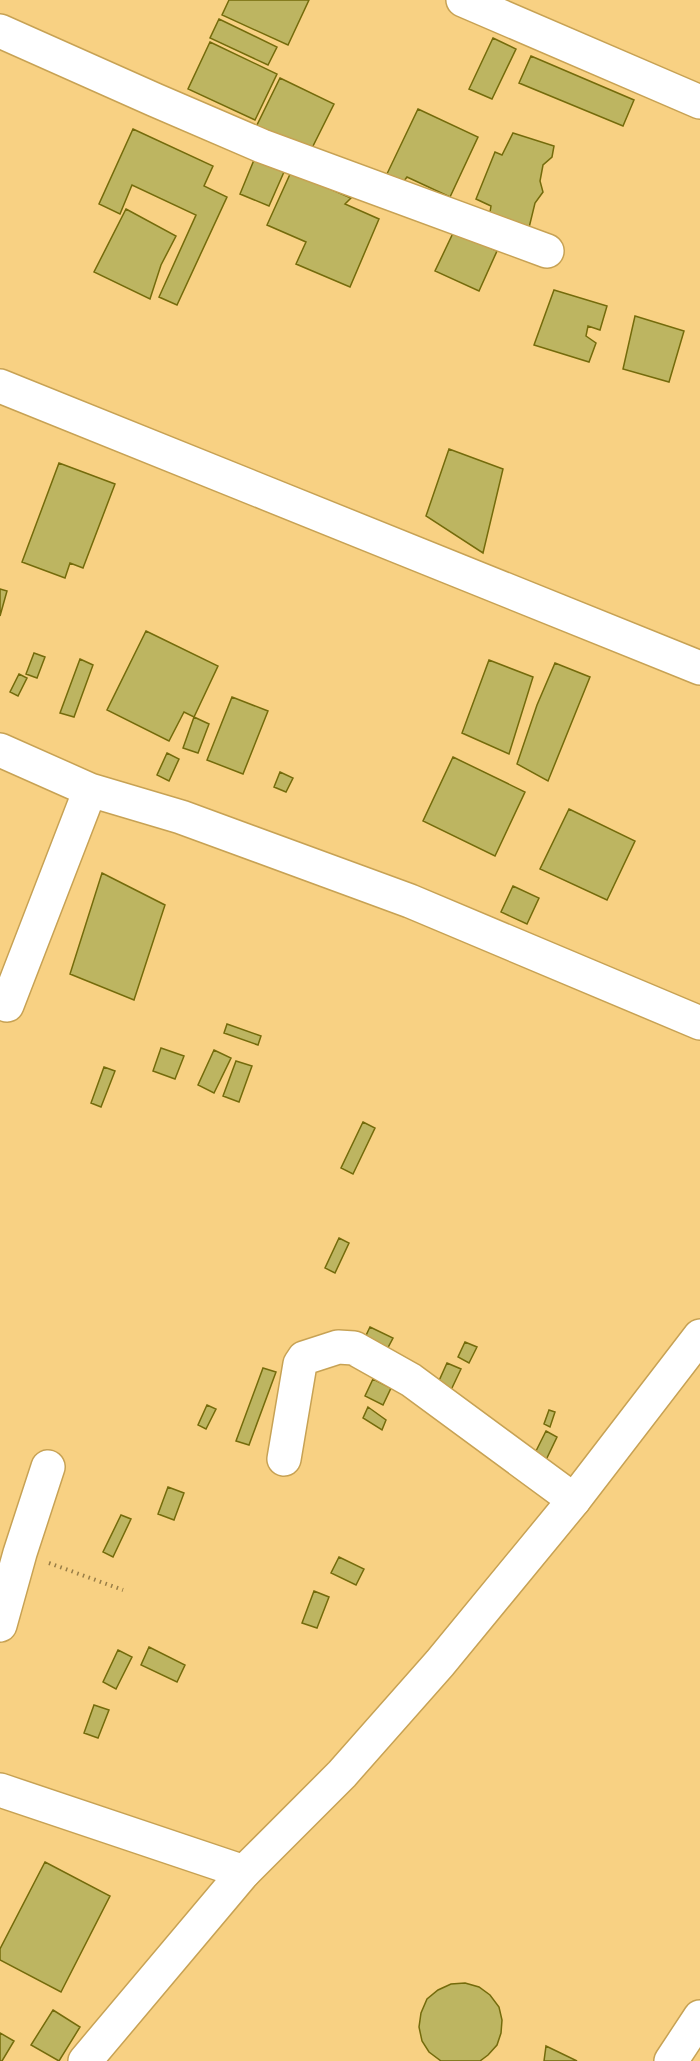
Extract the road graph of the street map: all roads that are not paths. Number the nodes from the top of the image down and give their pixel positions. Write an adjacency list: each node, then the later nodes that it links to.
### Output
1 (463, 0): 3 (street)
2 (0, 31): 4 (street)
3 (700, 102)
4 (547, 251)
5 (0, 386): 6 (street)
6 (700, 668)
7 (0, 750): 8 (street)
8 (90, 790): 9 (street); 10 (street)
9 (7, 1005)
10 (700, 1023)
11 (696, 1351): 14 (street)
12 (284, 1459): 14 (street)
13 (48, 1467): 15 (street)
14 (574, 1500): 17 (street)
15 (0, 1625)
16 (0, 1790): 17 (street)
17 (244, 1872): 19 (street)
18 (700, 2017): 20 (street)
19 (85, 2061)
20 (671, 2061)

